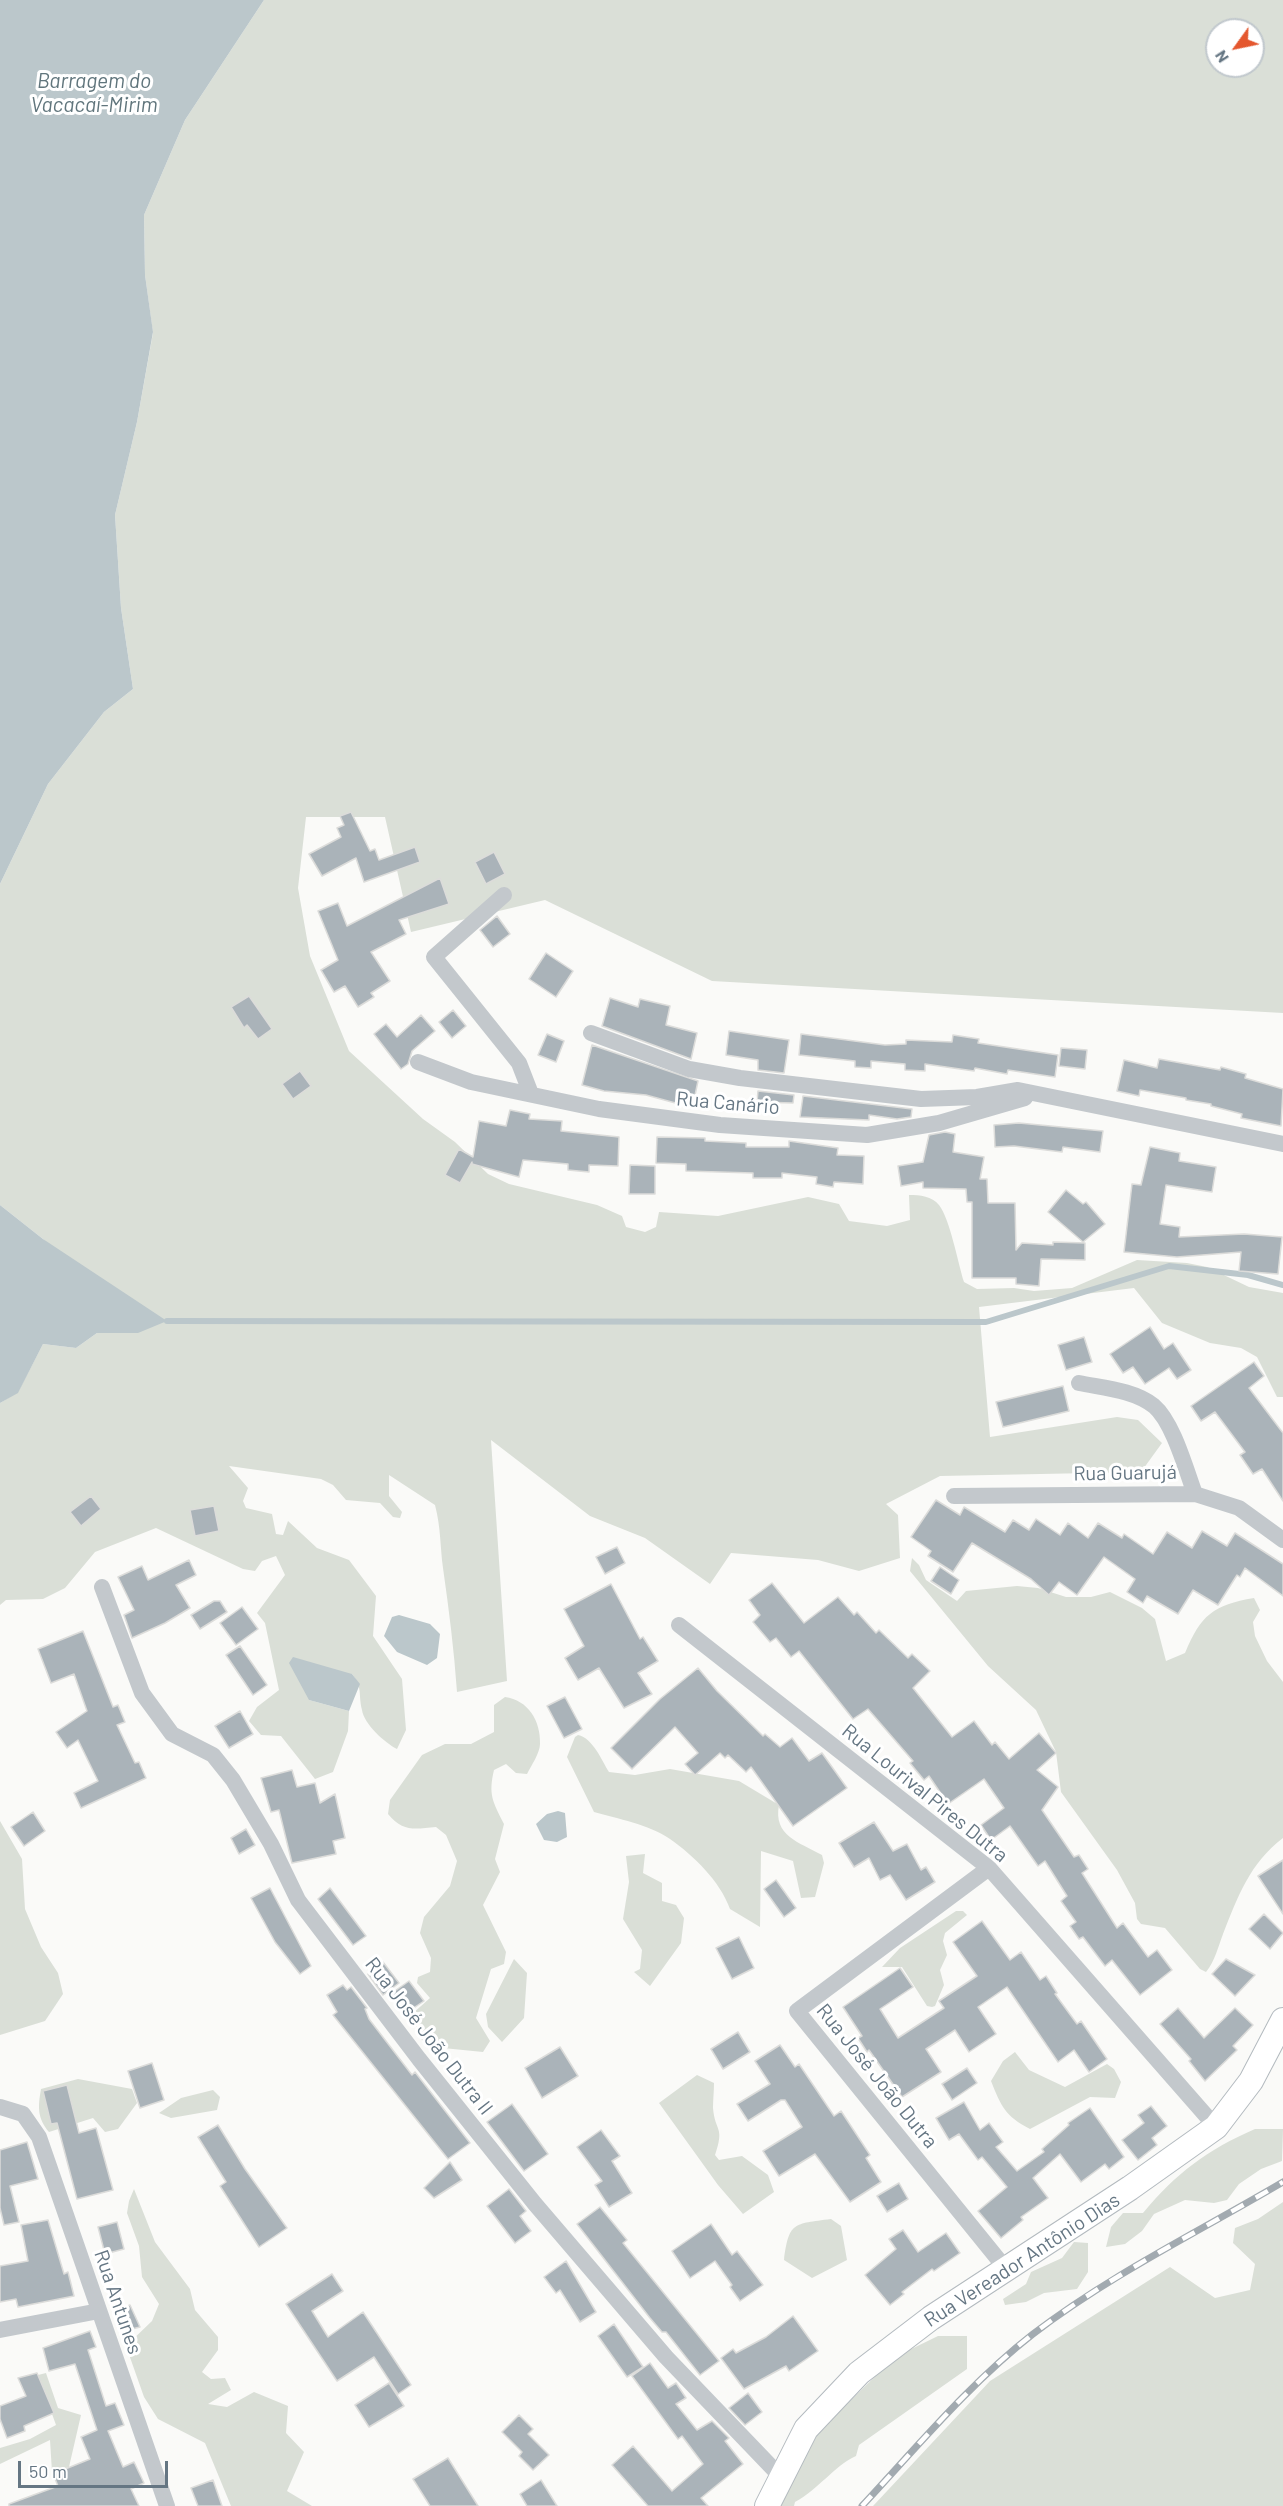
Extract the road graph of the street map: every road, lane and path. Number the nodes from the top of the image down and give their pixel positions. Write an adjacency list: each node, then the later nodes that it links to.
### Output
1 (504, 896): 4 (street)
2 (591, 1033): 5 (street, Rua Canário)
3 (417, 1062): 4 (street, Rua Canário)
4 (531, 1094): 5 (street, Rua Canário)
5 (1037, 1094): 6 (street, Rua Canário)
6 (1283, 1144)
7 (1079, 1383): 8 (street)
8 (1195, 1494): 9 (street, Rua Guarujá); 10 (street, Rua Guarujá)
9 (954, 1496)
10 (1283, 1540)
11 (102, 1587): 20 (street, Rua José João Dutra II)
12 (679, 1625): 13 (street, Rua Lourival Pires Dutra)
13 (989, 1868): 16 (street, Rua Lourival Pires Dutra); 17 (street, Rua José João Dutra)
14 (1283, 2020): 16 (street, Rua Vereador Antônio Dias)
15 (0, 2107): 18 (street, Rua Antunes)
16 (1216, 2127): 17 (street, Rua Vereador Antônio Dias)
17 (1006, 2270): 20 (street, Rua Vereador Antônio Dias)
18 (99, 2311): 19 (street); 21 (street, Rua Antunes)
19 (0, 2330)
20 (782, 2478): 22 (street, Rua Vereador Antônio Dias)
21 (167, 2506)
22 (767, 2506)

